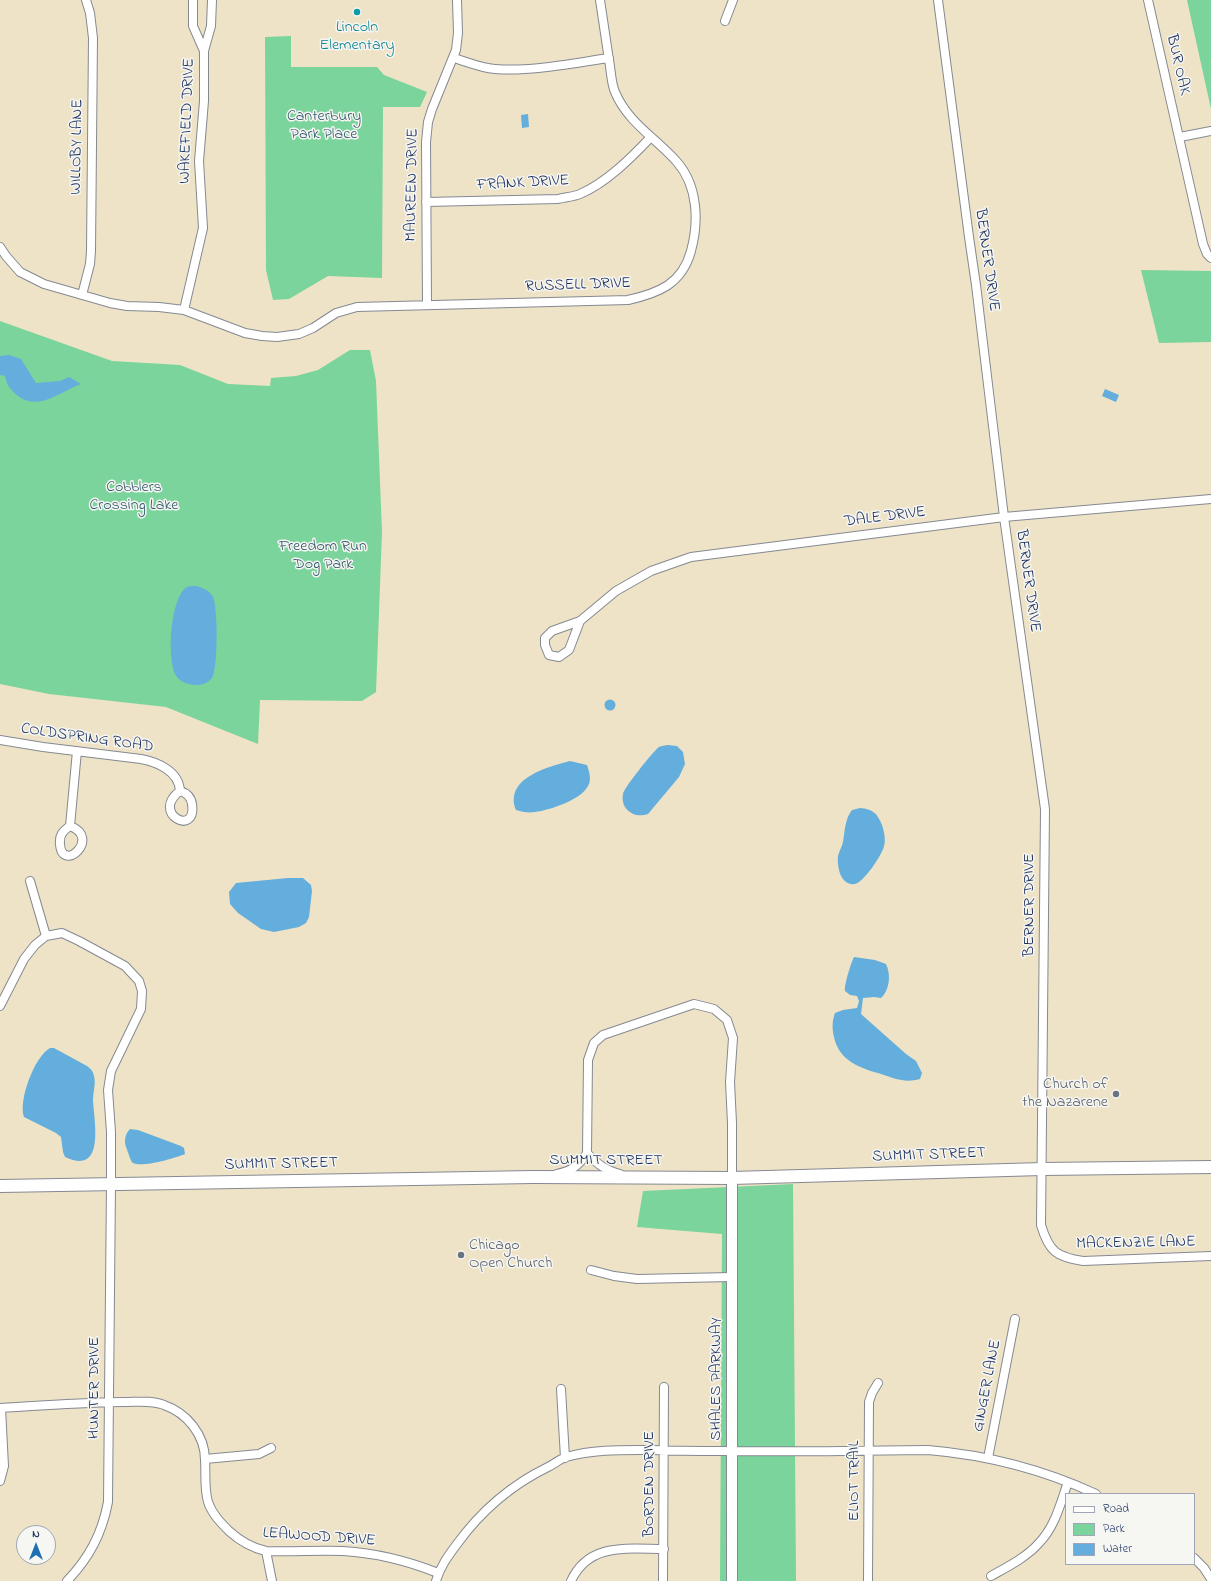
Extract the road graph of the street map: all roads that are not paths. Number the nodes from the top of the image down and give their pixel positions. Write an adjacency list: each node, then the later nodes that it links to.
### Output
1 (86, 0): 19 (street, WILLOBY LANE)
2 (193, 0): 10 (street, WAKEFIELD DRIVE)
3 (212, 0): 10 (street, WAKEFIELD DRIVE)
4 (457, 0): 11 (street, MAUREEN DRIVE)
5 (600, 0): 12 (street, RUSSELL DRIVE)
6 (733, 0): 9 (street)
7 (938, 0): 23 (street, BERNER DRIVE)
8 (1148, 0): 14 (street, BUR OAK)
9 (725, 21)
10 (204, 51): 21 (street, WAKEFIELD DRIVE)
11 (454, 58): 12 (street); 16 (street, MAUREEN DRIVE)
12 (609, 58): 15 (street, RUSSELL DRIVE)
13 (1211, 131): 14 (street)
14 (1180, 137): 18 (street, BUR OAK)
15 (650, 138): 16 (street, FRANK DRIVE); 20 (street, RUSSELL DRIVE)
16 (426, 202): 20 (street, MAUREEN DRIVE)
17 (0, 247): 19 (street, RUSSELL DRIVE)
18 (1211, 258)
19 (82, 295): 21 (street, RUSSELL DRIVE)
20 (427, 304): 21 (street, RUSSELL DRIVE)
21 (184, 310)
22 (1211, 499): 23 (street, DALE DRIVE)
23 (1004, 517): 24 (street, DALE DRIVE); 34 (street, BERNER DRIVE)
24 (580, 621): 24 (street, DALE DRIVE)
25 (0, 740): 26 (street, COLDSPRING ROAD)
26 (77, 751): 27 (street, COLDSPRING ROAD); 28 (street)
27 (180, 790)
28 (70, 826)
29 (30, 881): 30 (street)
30 (46, 936): 31 (street); 38 (street, HUNTER DRIVE)
31 (0, 1006)
32 (587, 1153): 35 (street); 36 (street); 37 (street)
33 (1211, 1167): 34 (main road, SUMMIT STREET)
34 (1042, 1169): 37 (main road, SUMMIT STREET); 40 (street, MACKENZIE LANE)
35 (533, 1177): 36 (main road, SUMMIT STREET); 38 (main road, SUMMIT STREET)
36 (630, 1177): 37 (main road, SUMMIT STREET)
37 (732, 1178): 42 (street, SHALES PARKWAY)
38 (112, 1184): 39 (main road, SUMMIT STREET); 47 (street, HUNTER DRIVE)
39 (0, 1186)
40 (1211, 1256)
41 (591, 1270): 42 (street)
42 (732, 1277): 51 (street, SHALES PARKWAY)
43 (1015, 1319): 54 (street, GINGER LANE)
44 (878, 1383): 52 (street, ELIOT TRAIL)
45 (664, 1387): 50 (street, BORDEN DRIVE)
46 (561, 1389): 53 (street)
47 (110, 1402): 48 (street, LEAWOOD DRIVE); 55 (street, LEAWOOD DRIVE); 65 (street, HUNTER DRIVE)
48 (0, 1408): 56 (street)
49 (271, 1448): 55 (street)
50 (664, 1450): 51 (street); 53 (street); 59 (street, BORDEN DRIVE)
51 (732, 1451): 52 (street); 69 (street, SHALES PARKWAY)
52 (869, 1451): 54 (street); 70 (street, ELIOT TRAIL)
53 (566, 1458): 63 (street)
54 (988, 1458): 57 (street)
55 (205, 1459): 60 (street, LEAWOOD DRIVE)
56 (0, 1481)
57 (1068, 1482): 58 (street); 62 (street)
58 (1094, 1493)
59 (664, 1549): 67 (street); 68 (street, BORDEN DRIVE)
60 (266, 1551): 63 (street, LEAWOOD DRIVE); 66 (street)
61 (1195, 1559): 64 (street)
62 (991, 1576)
63 (437, 1577)
64 (1211, 1579)
65 (67, 1581)
66 (272, 1581)
67 (571, 1581)
68 (664, 1581)
69 (732, 1581)
70 (868, 1581)

